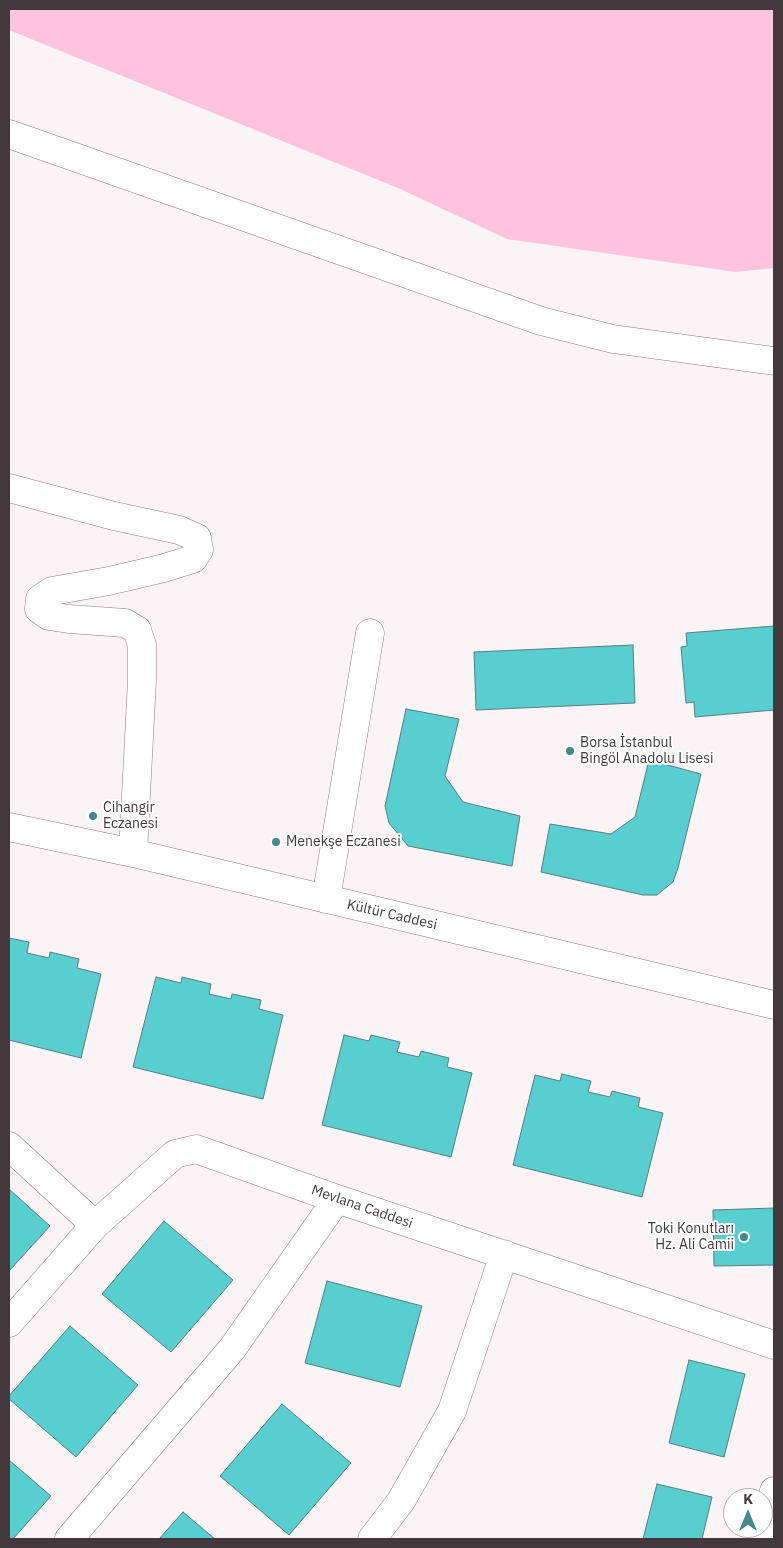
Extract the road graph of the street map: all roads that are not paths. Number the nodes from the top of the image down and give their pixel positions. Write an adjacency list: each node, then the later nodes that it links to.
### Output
1 (9, 134): 2 (street)
2 (774, 361)
3 (9, 488): 6 (street)
4 (370, 633): 7 (street)
5 (9, 827): 6 (street, Kültür Caddesi)
6 (133, 853): 7 (street, Kültür Caddesi)
7 (326, 899): 8 (street, Kültür Caddesi)
8 (774, 1005)
9 (9, 1146): 11 (street)
10 (338, 1199): 11 (street, Mevlana Caddesi); 12 (street, Mevlana Caddesi); 15 (street)
11 (95, 1225): 13 (street, Mevlana Caddesi)
12 (504, 1254): 14 (street, Mevlana Caddesi); 16 (street)
13 (9, 1323)
14 (774, 1346)
15 (69, 1539)
16 (372, 1539)

